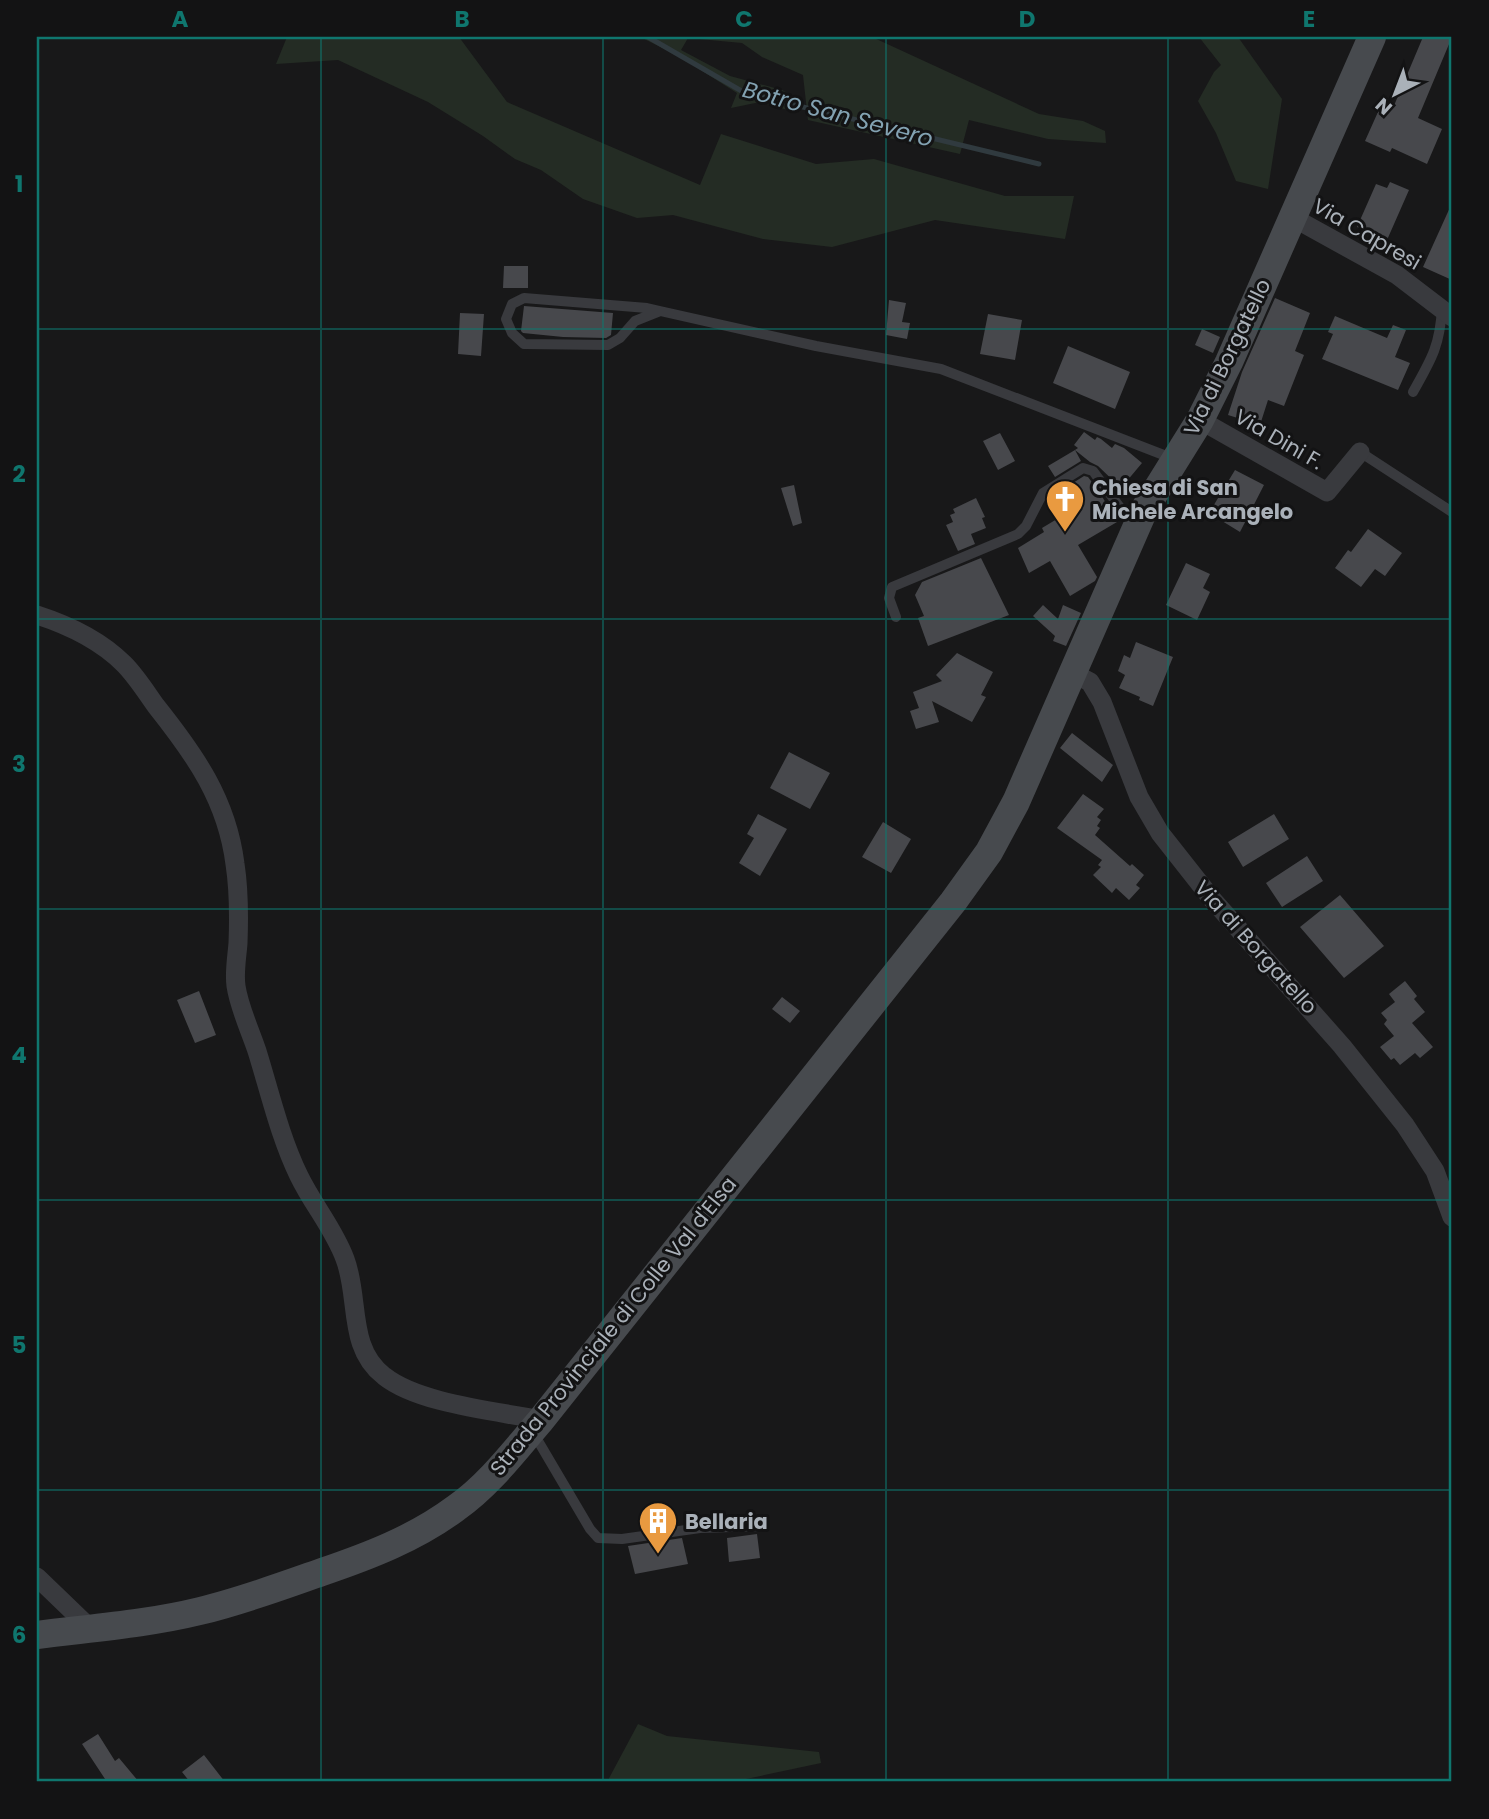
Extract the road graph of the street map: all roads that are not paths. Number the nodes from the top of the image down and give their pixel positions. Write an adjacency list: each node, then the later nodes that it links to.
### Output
1 (1372, 37): 2 (main road, Via di Borgatello)
2 (1292, 217): 4 (street, Via Capresi); 6 (main road, Via di Borgatello)
3 (660, 311): 3 (lane); 8 (lane)
4 (1447, 312): 5 (lane)
5 (1413, 392)
6 (1200, 420): 7 (street, Via Dini F.); 8 (main road, Via di Borgatello)
7 (1360, 452): 9 (lane)
8 (1175, 460): 10 (main road, Via di Borgatello)
9 (1452, 512)
10 (1136, 528): 12 (lane); 13 (main road, Via di Borgatello)
11 (37, 615): 16 (street)
12 (896, 617)
13 (1073, 673): 14 (main road, Via di Borgatello); 15 (street, Via di Borgatello)
14 (856, 1022): 16 (main road, Strada Provinciale di Colle Val d'Elsa)
15 (1452, 1217)
16 (536, 1425): 17 (lane); 19 (main road, Strada Provinciale di Colle Val d'Elsa)
17 (764, 1526)
18 (37, 1577): 19 (street)
19 (90, 1628): 20 (main road, Strada Provinciale di Colle Val d'Elsa)
20 (37, 1635)

